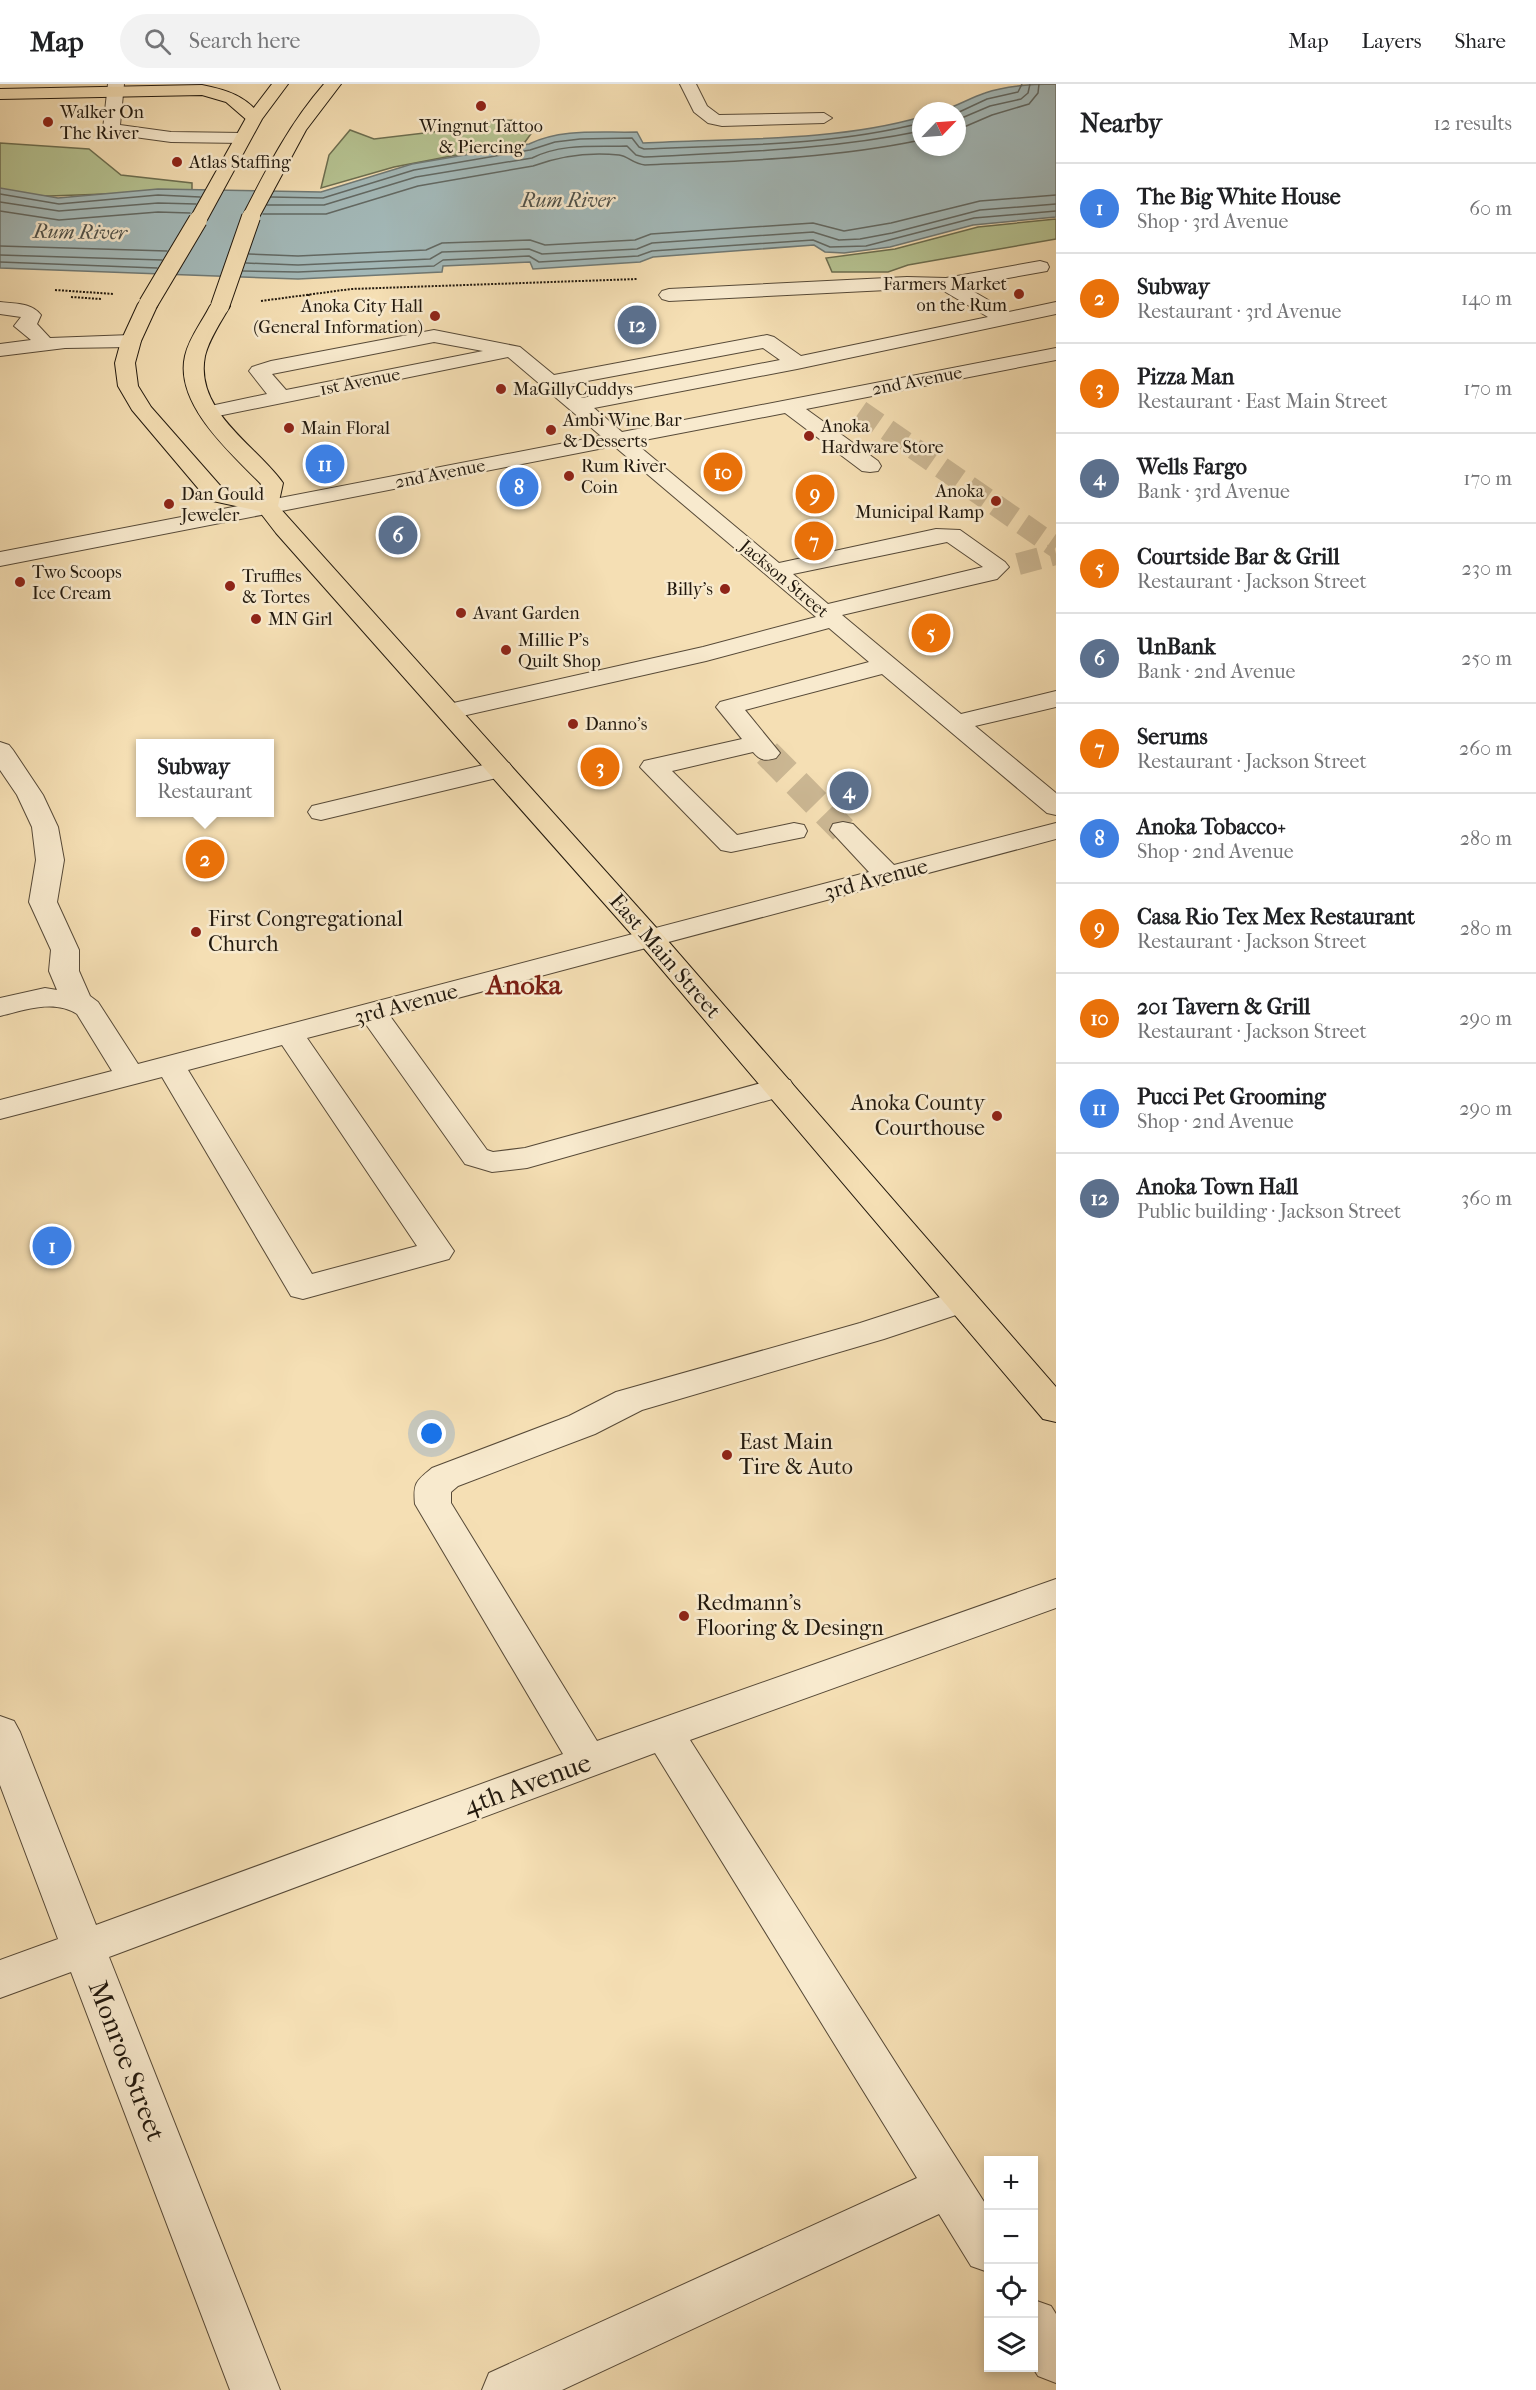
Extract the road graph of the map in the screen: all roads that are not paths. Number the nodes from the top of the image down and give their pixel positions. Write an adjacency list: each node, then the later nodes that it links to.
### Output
1 (280, 84): 7 (main road)
2 (333, 84): 28 (main road, bridge)
3 (688, 84): 8 (street)
4 (115, 86): 5 (main road); 6 (main road); 7 (main road); 9 (street)
5 (0, 88)
6 (0, 94)
7 (254, 118): 9 (main road)
8 (824, 118)
9 (243, 138): 16 (main road, bridge)
10 (1040, 267): 11 (street)
11 (946, 284): 12 (street); 15 (street)
12 (669, 295)
13 (0, 308): 17 (street)
14 (1056, 308): 15 (street)
15 (1005, 318): 21 (street)
16 (130, 341): 17 (street); 31 (main road)
17 (44, 343): 18 (street)
18 (0, 350)
19 (513, 351): 22 (street, Jackson Street); 24 (street, 1st Avenue); 24 (street)
20 (1056, 354): 23 (street, 2nd Avenue)
21 (797, 363): 22 (street); 25 (street)
22 (550, 382): 25 (street, Jackson Street)
23 (840, 396): 26 (street, 2nd Avenue); 27 (street)
24 (281, 398): 28 (street, 1st Avenue)
25 (578, 405): 29 (street, Jackson Street)
26 (789, 406): 29 (street, 2nd Avenue); 30 (street)
27 (860, 411)
28 (207, 412): 31 (main road)
29 (620, 440): 31 (street, 2nd Avenue); 33 (street, Jackson Street)
30 (870, 466)
31 (267, 506): 32 (street, 2nd Avenue); 37 (main road, East Main Street)
32 (0, 559)
33 (774, 571): 34 (street, Jackson Street); 34 (street)
34 (828, 616): 35 (street, Jackson Street); 37 (street)
35 (887, 665): 38 (street, Jackson Street); 44 (street)
36 (1056, 699): 38 (street)
37 (449, 711): 40 (main road, East Main Street)
38 (955, 723): 41 (street, Jackson Street)
39 (0, 750): 48 (street)
40 (500, 769): 42 (street); 47 (main road, East Main Street)
41 (1056, 807)
42 (321, 813)
43 (843, 830): 46 (street)
44 (794, 831)
45 (1056, 831): 46 (street, 3rd Avenue)
46 (889, 876): 47 (street, 3rd Avenue)
47 (651, 939): 50 (street, 3rd Avenue); 54 (main road, East Main Street)
48 (77, 1001): 49 (street); 53 (street)
49 (0, 1007)
50 (373, 1013): 51 (street, 3rd Avenue); 54 (street)
51 (290, 1035): 52 (street, 3rd Avenue); 52 (street)
52 (171, 1066): 53 (street, 3rd Avenue)
53 (130, 1076): 55 (street, 3rd Avenue)
54 (779, 1087): 56 (main road, East Main Street)
55 (0, 1110)
56 (962, 1301): 57 (main road, East Main Street); 61 (street)
57 (1056, 1410)
58 (1056, 1593): 60 (street, 4th Avenue)
59 (0, 1732): 62 (street, Monroe Street)
60 (664, 1733): 61 (street, 4th Avenue); 64 (street)
61 (588, 1761): 62 (street, 4th Avenue)
62 (83, 1948): 63 (street, 4th Avenue); 68 (street, Monroe Street)
63 (0, 1979)
64 (948, 2186): 65 (street); 69 (street)
65 (984, 2244)
66 (1038, 2330): 67 (street)
67 (1056, 2359)
68 (255, 2390)
69 (507, 2390)

